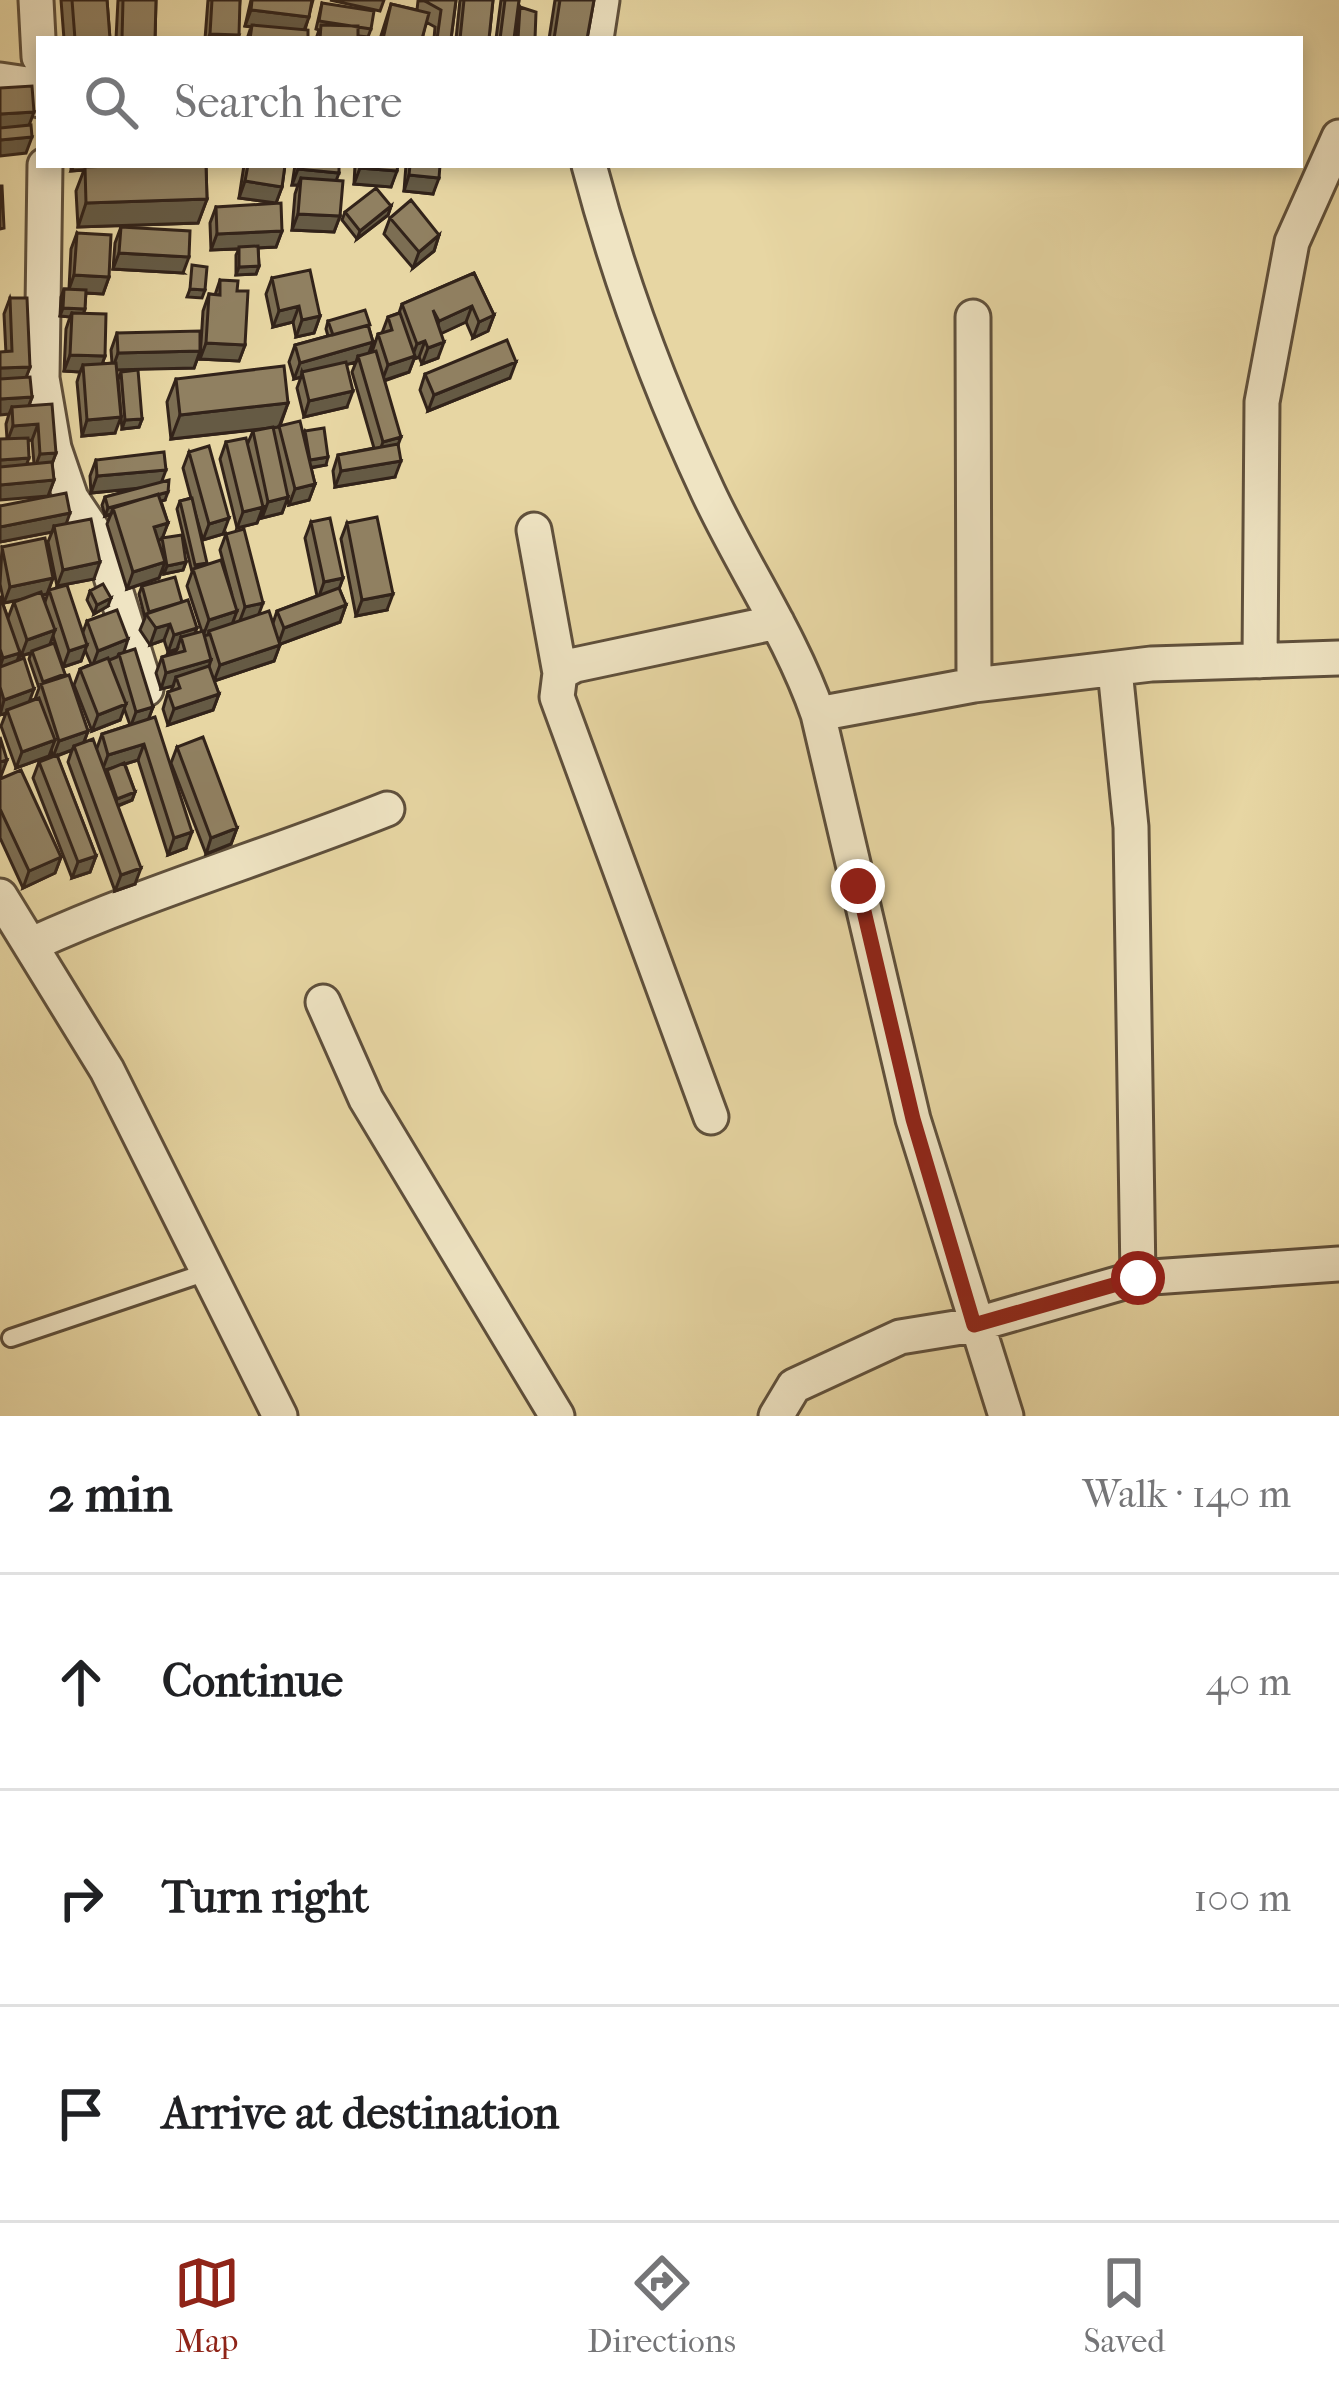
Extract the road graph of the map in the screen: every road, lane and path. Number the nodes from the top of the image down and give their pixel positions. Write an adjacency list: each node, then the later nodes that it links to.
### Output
1 (36, 0): 3 (street)
2 (602, 0): 4 (street)
3 (38, 36)
4 (596, 36)
5 (0, 80): 6 (street)
6 (36, 96)
7 (1339, 136): 14 (street)
8 (45, 168): 18 (street)
9 (591, 168): 12 (street)
10 (973, 317): 17 (street)
11 (534, 530): 16 (street)
12 (777, 622): 16 (street); 19 (street)
13 (1339, 658): 14 (street)
14 (1260, 661): 15 (street)
15 (1115, 670): 17 (street); 27 (street)
16 (560, 673): 24 (street)
17 (974, 686): 19 (street)
18 (148, 697)
19 (818, 714): 28 (street)
20 (387, 809): 22 (street)
21 (0, 896): 22 (street)
22 (30, 945): 26 (street)
23 (323, 1002): 32 (street)
24 (711, 1117)
25 (1339, 1264): 27 (street)
26 (207, 1273): 29 (lane); 31 (street)
27 (1138, 1278): 28 (street)
28 (974, 1325): 30 (street); 34 (street)
29 (11, 1338)
30 (800, 1401): 33 (street)
31 (280, 1416)
32 (556, 1416)
33 (776, 1416)
34 (1006, 1416)

